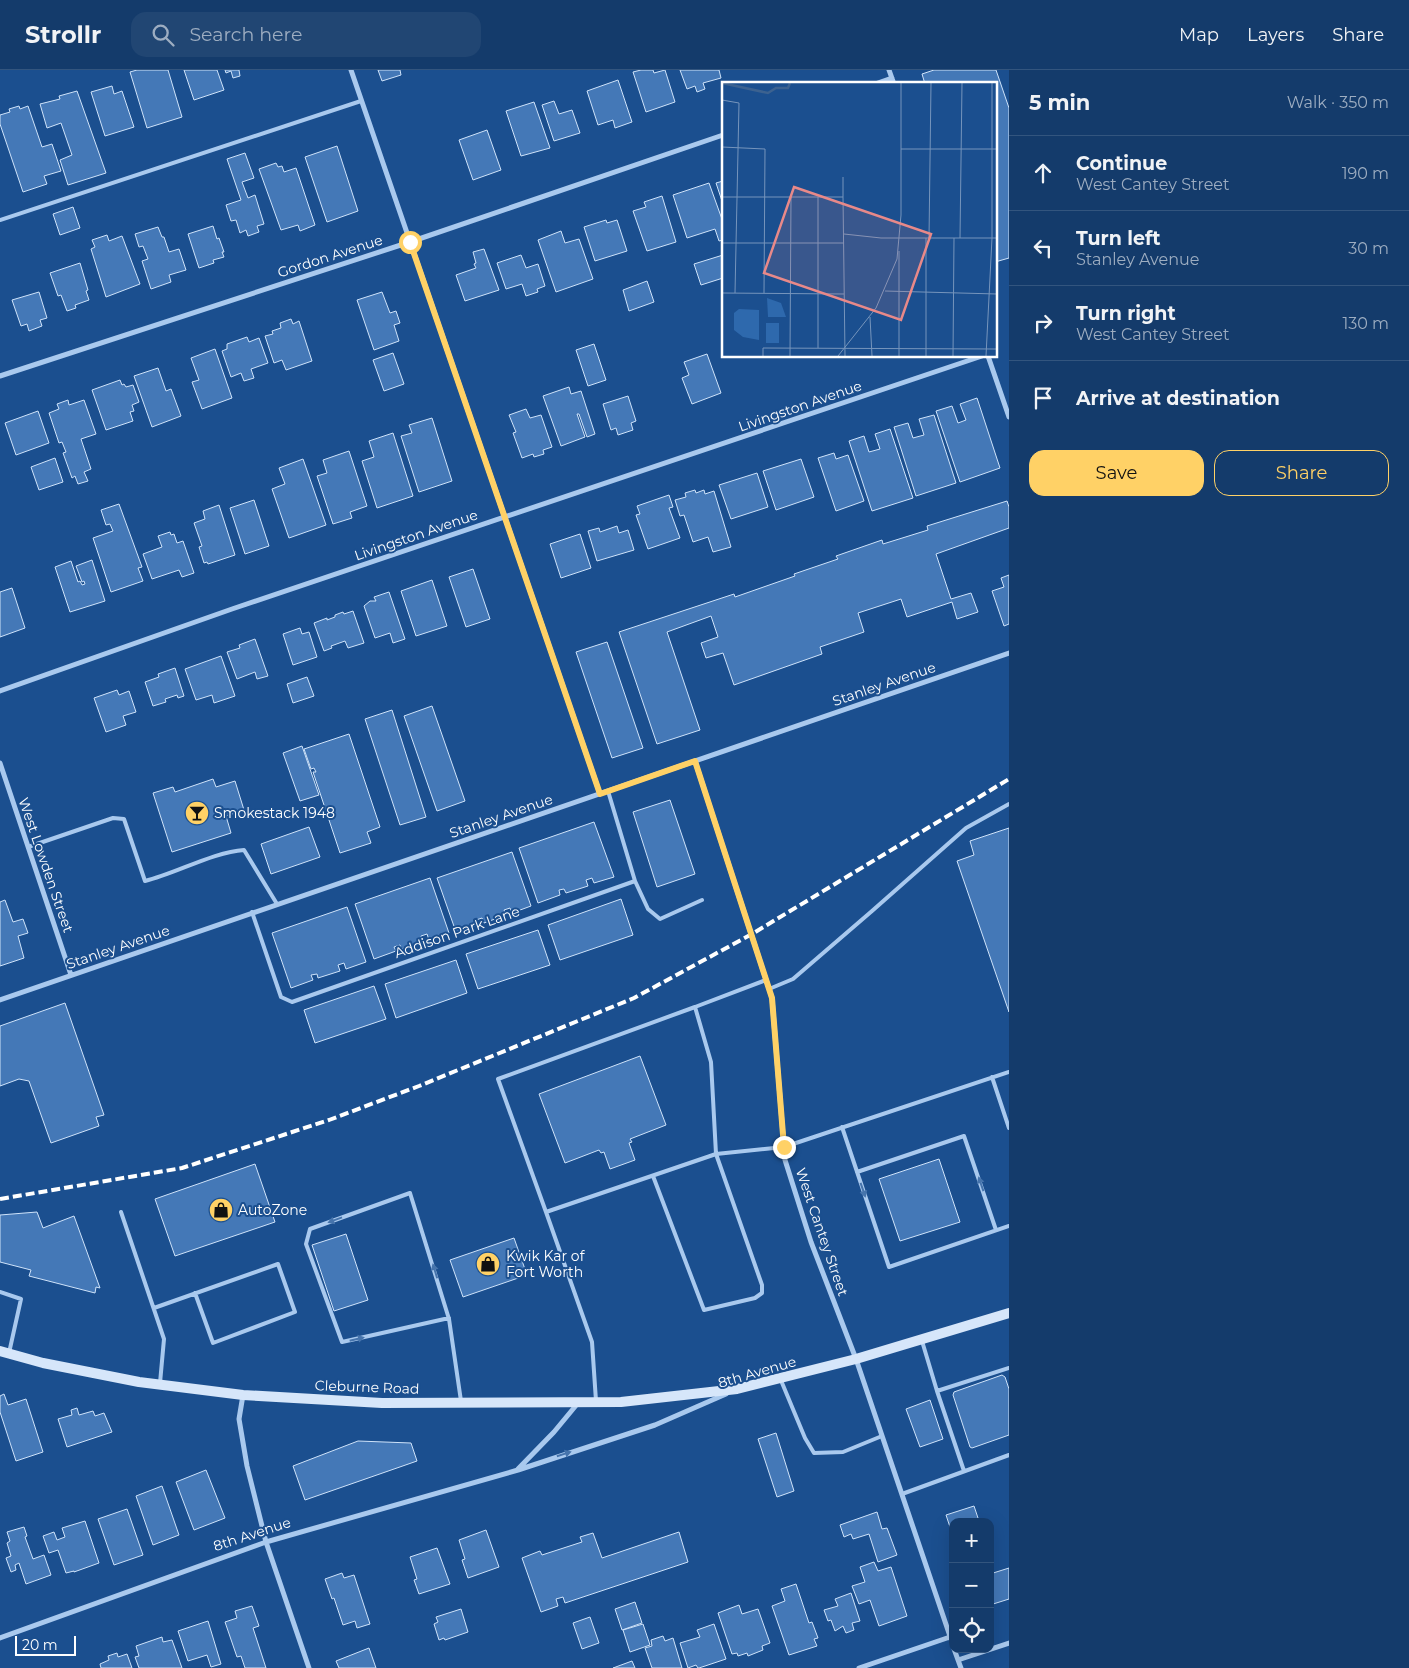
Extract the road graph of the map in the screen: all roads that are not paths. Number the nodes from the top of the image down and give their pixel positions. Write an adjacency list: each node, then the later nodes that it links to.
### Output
1 (351, 70): 4 (street)
2 (889, 70): 3 (street)
3 (893, 81)
4 (361, 101): 6 (lane); 7 (street)
5 (722, 136): 7 (street, Gordon Avenue)
6 (0, 220)
7 (410, 242): 10 (street, Gordon Avenue); 12 (street)
8 (976, 358): 12 (street, Livingston Avenue)
9 (989, 358): 11 (street)
10 (0, 376)
11 (1009, 417)
12 (505, 517): 14 (street, Livingston Avenue); 18 (street)
13 (1009, 653): 15 (street, Stanley Avenue)
14 (0, 691)
15 (695, 761): 17 (street, Stanley Avenue); 26 (street, West Cantey Street)
16 (0, 763): 20 (street, West Lowden Street)
17 (608, 791): 18 (street, Stanley Avenue); 21 (lane)
18 (600, 794): 23 (street, Stanley Avenue)
19 (1009, 804): 27 (lane)
20 (28, 847): 23 (lane); 25 (street, West Lowden Street)
21 (635, 881): 22 (lane); 24 (lane, Addison Park Lane)
22 (702, 900)
23 (277, 904): 24 (street, Stanley Avenue)
24 (252, 912): 25 (street, Stanley Avenue)
25 (71, 975): 28 (street, Stanley Avenue)
26 (766, 980): 27 (street, West Cantey Street); 29 (lane)
27 (769, 989): 34 (street, West Cantey Street)
28 (0, 1000)
29 (695, 1007): 35 (lane); 39 (lane)
30 (1009, 1072): 31 (lane)
31 (992, 1078): 32 (lane); 33 (lane)
32 (842, 1127): 34 (lane); 36 (lane)
33 (1009, 1128)
34 (784, 1147): 35 (lane); 49 (street, West Cantey Street)
35 (716, 1154): 37 (lane); 37 (lane)
36 (857, 1172): 41 (lane, one-way to 36); 41 (lane, one-way to 41)
37 (653, 1176): 39 (lane)
38 (121, 1212): 44 (lane)
39 (546, 1212): 57 (lane)
40 (1009, 1226): 41 (lane)
41 (996, 1230)
42 (0, 1292): 48 (lane)
43 (195, 1294): 43 (lane); 44 (lane)
44 (154, 1308): 52 (lane)
45 (1009, 1313): 47 (main road, 8th Avenue)
46 (449, 1318): 46 (lane, one-way to 46); 58 (lane)
47 (922, 1339): 49 (main road, 8th Avenue); 54 (lane)
48 (4, 1352): 52 (main road, Cleburne Road)
49 (856, 1359): 51 (main road, 8th Avenue); 59 (street, West Cantey Street)
50 (1009, 1368): 54 (lane)
51 (780, 1378): 53 (main road, 8th Avenue); 59 (lane)
52 (160, 1385): 55 (main road, Cleburne Road)
53 (737, 1389): 57 (main road, Cleburne Road); 61 (street, 8th Avenue, one-way to 53)
54 (937, 1391): 62 (lane)
55 (243, 1395): 58 (main road, Cleburne Road); 64 (street)
56 (578, 1402): 57 (main road, Cleburne Road); 58 (main road, Cleburne Road); 61 (street)
57 (596, 1402)
58 (462, 1403)
59 (882, 1436): 63 (street, West Cantey Street)
60 (1009, 1455): 62 (lane)
61 (518, 1470): 64 (street, 8th Avenue)
62 (964, 1470): 63 (lane)
63 (902, 1494): 65 (street, West Cantey Street)
64 (266, 1542): 67 (street, 8th Avenue); 71 (street)
65 (949, 1634)
66 (949, 1637): 72 (street)
67 (0, 1638)
68 (1009, 1643): 70 (street)
69 (955, 1653): 70 (street)
70 (958, 1660): 73 (street)
71 (309, 1668)
72 (859, 1668)
73 (961, 1668)

